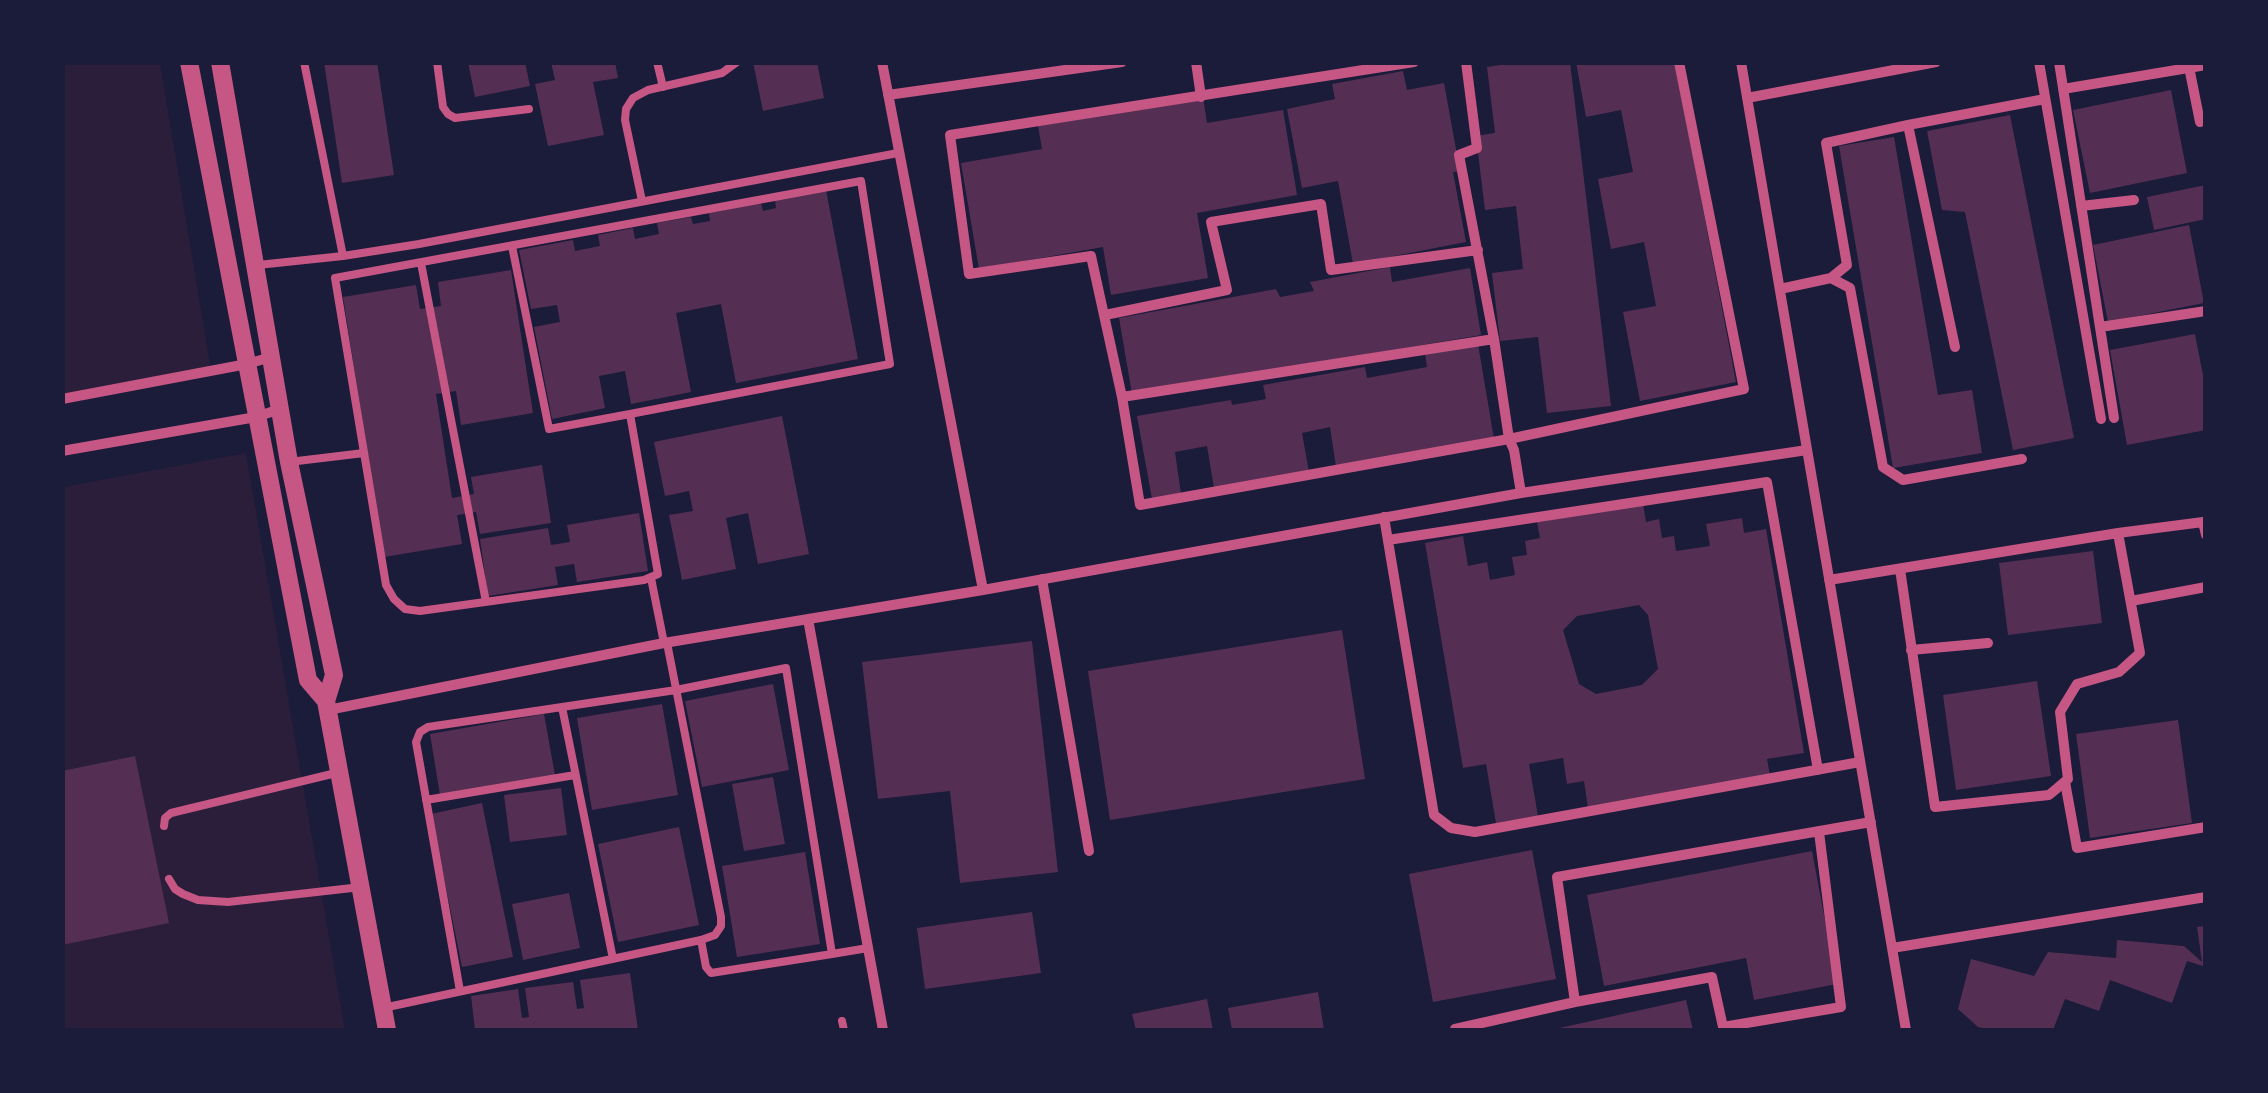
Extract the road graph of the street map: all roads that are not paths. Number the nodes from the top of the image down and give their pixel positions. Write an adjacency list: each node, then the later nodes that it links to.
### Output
1 (189, 62): 45 (street)
2 (220, 62): 36 (street)
3 (304, 62): 34 (lane)
4 (437, 62): 25 (lane)
5 (658, 62): 19 (lane)
6 (737, 62): 19 (lane)
7 (882, 62): 21 (street)
8 (1122, 62): 21 (street)
9 (1196, 62): 22 (street)
10 (1414, 62): 22 (street)
11 (1466, 62): 33 (street)
12 (1679, 62): 51 (street)
13 (1741, 62): 23 (street)
14 (1936, 62): 23 (street)
15 (2039, 62): 24 (street)
16 (2059, 62): 20 (street)
17 (2206, 64): 18 (street)
18 (2189, 68): 20 (street); 26 (street)
19 (663, 87): 30 (lane)
20 (2063, 89): 31 (street)
21 (888, 95): 28 (street)
22 (1201, 97): 40 (street)
23 (1747, 98): 38 (street)
24 (2045, 99): 27 (street); 41 (street)
25 (529, 109)
26 (2200, 122)
27 (1908, 125): 37 (street); 43 (street)
28 (898, 152): 30 (lane); 67 (street)
29 (2134, 200): 31 (street)
30 (642, 201): 34 (lane)
31 (2081, 206): 41 (street)
32 (512, 246): 35 (lane); 49 (lane); 49 (lane)
33 (1478, 250): 40 (street); 42 (street)
34 (343, 256): 36 (lane)
35 (421, 263): 54 (lane); 69 (lane)
36 (256, 265): 44 (street)
37 (1831, 278): 38 (street); 55 (street)
38 (1780, 289): 52 (street)
39 (2206, 311): 41 (street)
40 (1106, 315): 46 (street)
41 (2100, 328)
42 (1494, 339): 46 (street); 51 (street)
43 (1954, 346)
44 (271, 357): 45 (street); 48 (street)
45 (247, 364): 47 (street); 50 (street)
46 (1122, 397): 51 (street)
47 (62, 400)
48 (280, 408): 50 (street); 56 (street)
49 (630, 414): 63 (lane)
50 (256, 417): 53 (street); 75 (street)
51 (1509, 438): 57 (street)
52 (1807, 450): 57 (street); 65 (street)
53 (62, 451)
54 (364, 453): 56 (lane); 69 (lane)
55 (2022, 459)
56 (290, 462): 75 (street)
57 (1521, 493): 58 (street)
58 (1384, 518): 61 (street); 64 (street)
59 (2118, 533): 60 (street); 62 (street); 68 (street)
60 (2206, 534)
61 (1388, 540): 78 (street); 78 (street)
62 (1900, 569): 65 (street); 73 (street)
63 (651, 578): 69 (lane); 71 (lane)
64 (1042, 579): 67 (street); 87 (street)
65 (1829, 580): 77 (street)
66 (2206, 587): 68 (street)
67 (982, 590): 70 (street)
68 (2131, 601): 81 (street)
69 (486, 602)
70 (808, 619): 71 (street); 92 (street)
71 (666, 643): 74 (lane); 75 (street)
72 (1988, 643): 73 (street)
73 (1912, 650): 81 (street)
74 (676, 690): 76 (lane); 91 (lane); 94 (lane)
75 (327, 706): 79 (street)
76 (562, 707): 80 (lane); 82 (lane)
77 (1860, 762): 78 (street); 83 (street)
78 (1818, 770)
79 (339, 772): 84 (lane); 89 (street)
80 (576, 775): 82 (lane); 95 (lane)
81 (2064, 782): 85 (street)
82 (426, 800): 96 (lane)
83 (1871, 822): 86 (street); 93 (street)
84 (164, 826)
85 (2206, 826)
86 (1819, 832): 97 (street); 97 (street)
87 (1089, 851)
88 (169, 879): 89 (lane)
89 (360, 886): 98 (street)
90 (2206, 898): 93 (street)
91 (702, 940): 94 (lane); 95 (lane)
92 (868, 948): 94 (lane); 101 (street)
93 (1892, 948): 102 (street)
94 (832, 954)
95 (612, 959): 96 (lane)
96 (460, 991): 98 (lane)
97 (1575, 1002): 99 (street)
98 (383, 1008): 100 (street)
99 (1455, 1029)
100 (387, 1030)
101 (883, 1030)
102 (1906, 1030)

